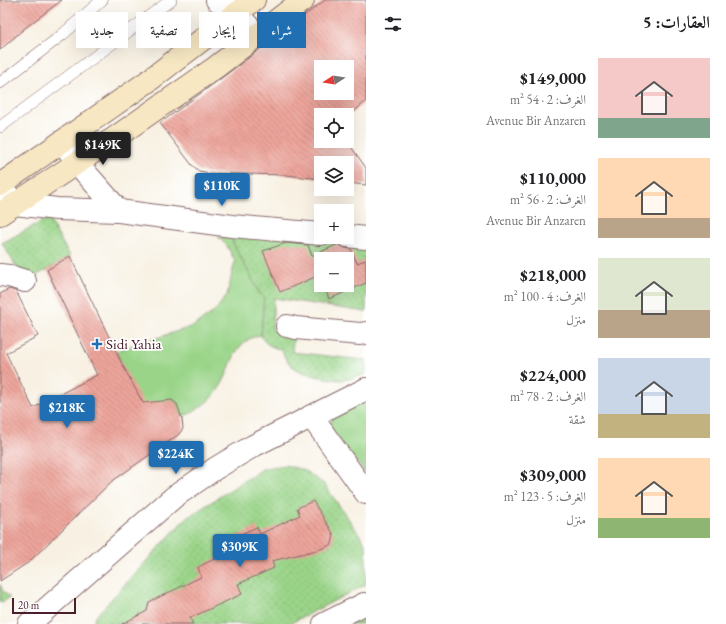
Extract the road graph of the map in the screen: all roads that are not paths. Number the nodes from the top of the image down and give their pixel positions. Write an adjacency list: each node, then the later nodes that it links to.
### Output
1 (102, 0): 13 (lane)
2 (171, 0): 14 (lane)
3 (217, 0): 6 (street)
4 (254, 0): 7 (main road)
5 (303, 0): 8 (main road)
6 (234, 12)
7 (239, 12)
8 (288, 12)
9 (249, 26): 10 (street)
10 (257, 34)
11 (257, 36): 16 (main road)
12 (199, 43): 15 (main road)
13 (0, 83)
14 (0, 127)
15 (62, 141): 16 (street); 17 (main road)
16 (77, 163): 18 (main road); 19 (street)
17 (0, 185): 18 (street)
18 (7, 209): 19 (street)
19 (119, 211): 20 (street)
20 (314, 233)
21 (354, 237): 22 (street)
22 (366, 238)
23 (0, 275): 24 (street)
24 (25, 281)
25 (286, 326): 26 (street)
26 (366, 333)
27 (366, 389): 28 (street)
28 (311, 416): 29 (street); 31 (street)
29 (366, 493)
30 (364, 604): 32 (street)
31 (30, 624)
32 (324, 624)

